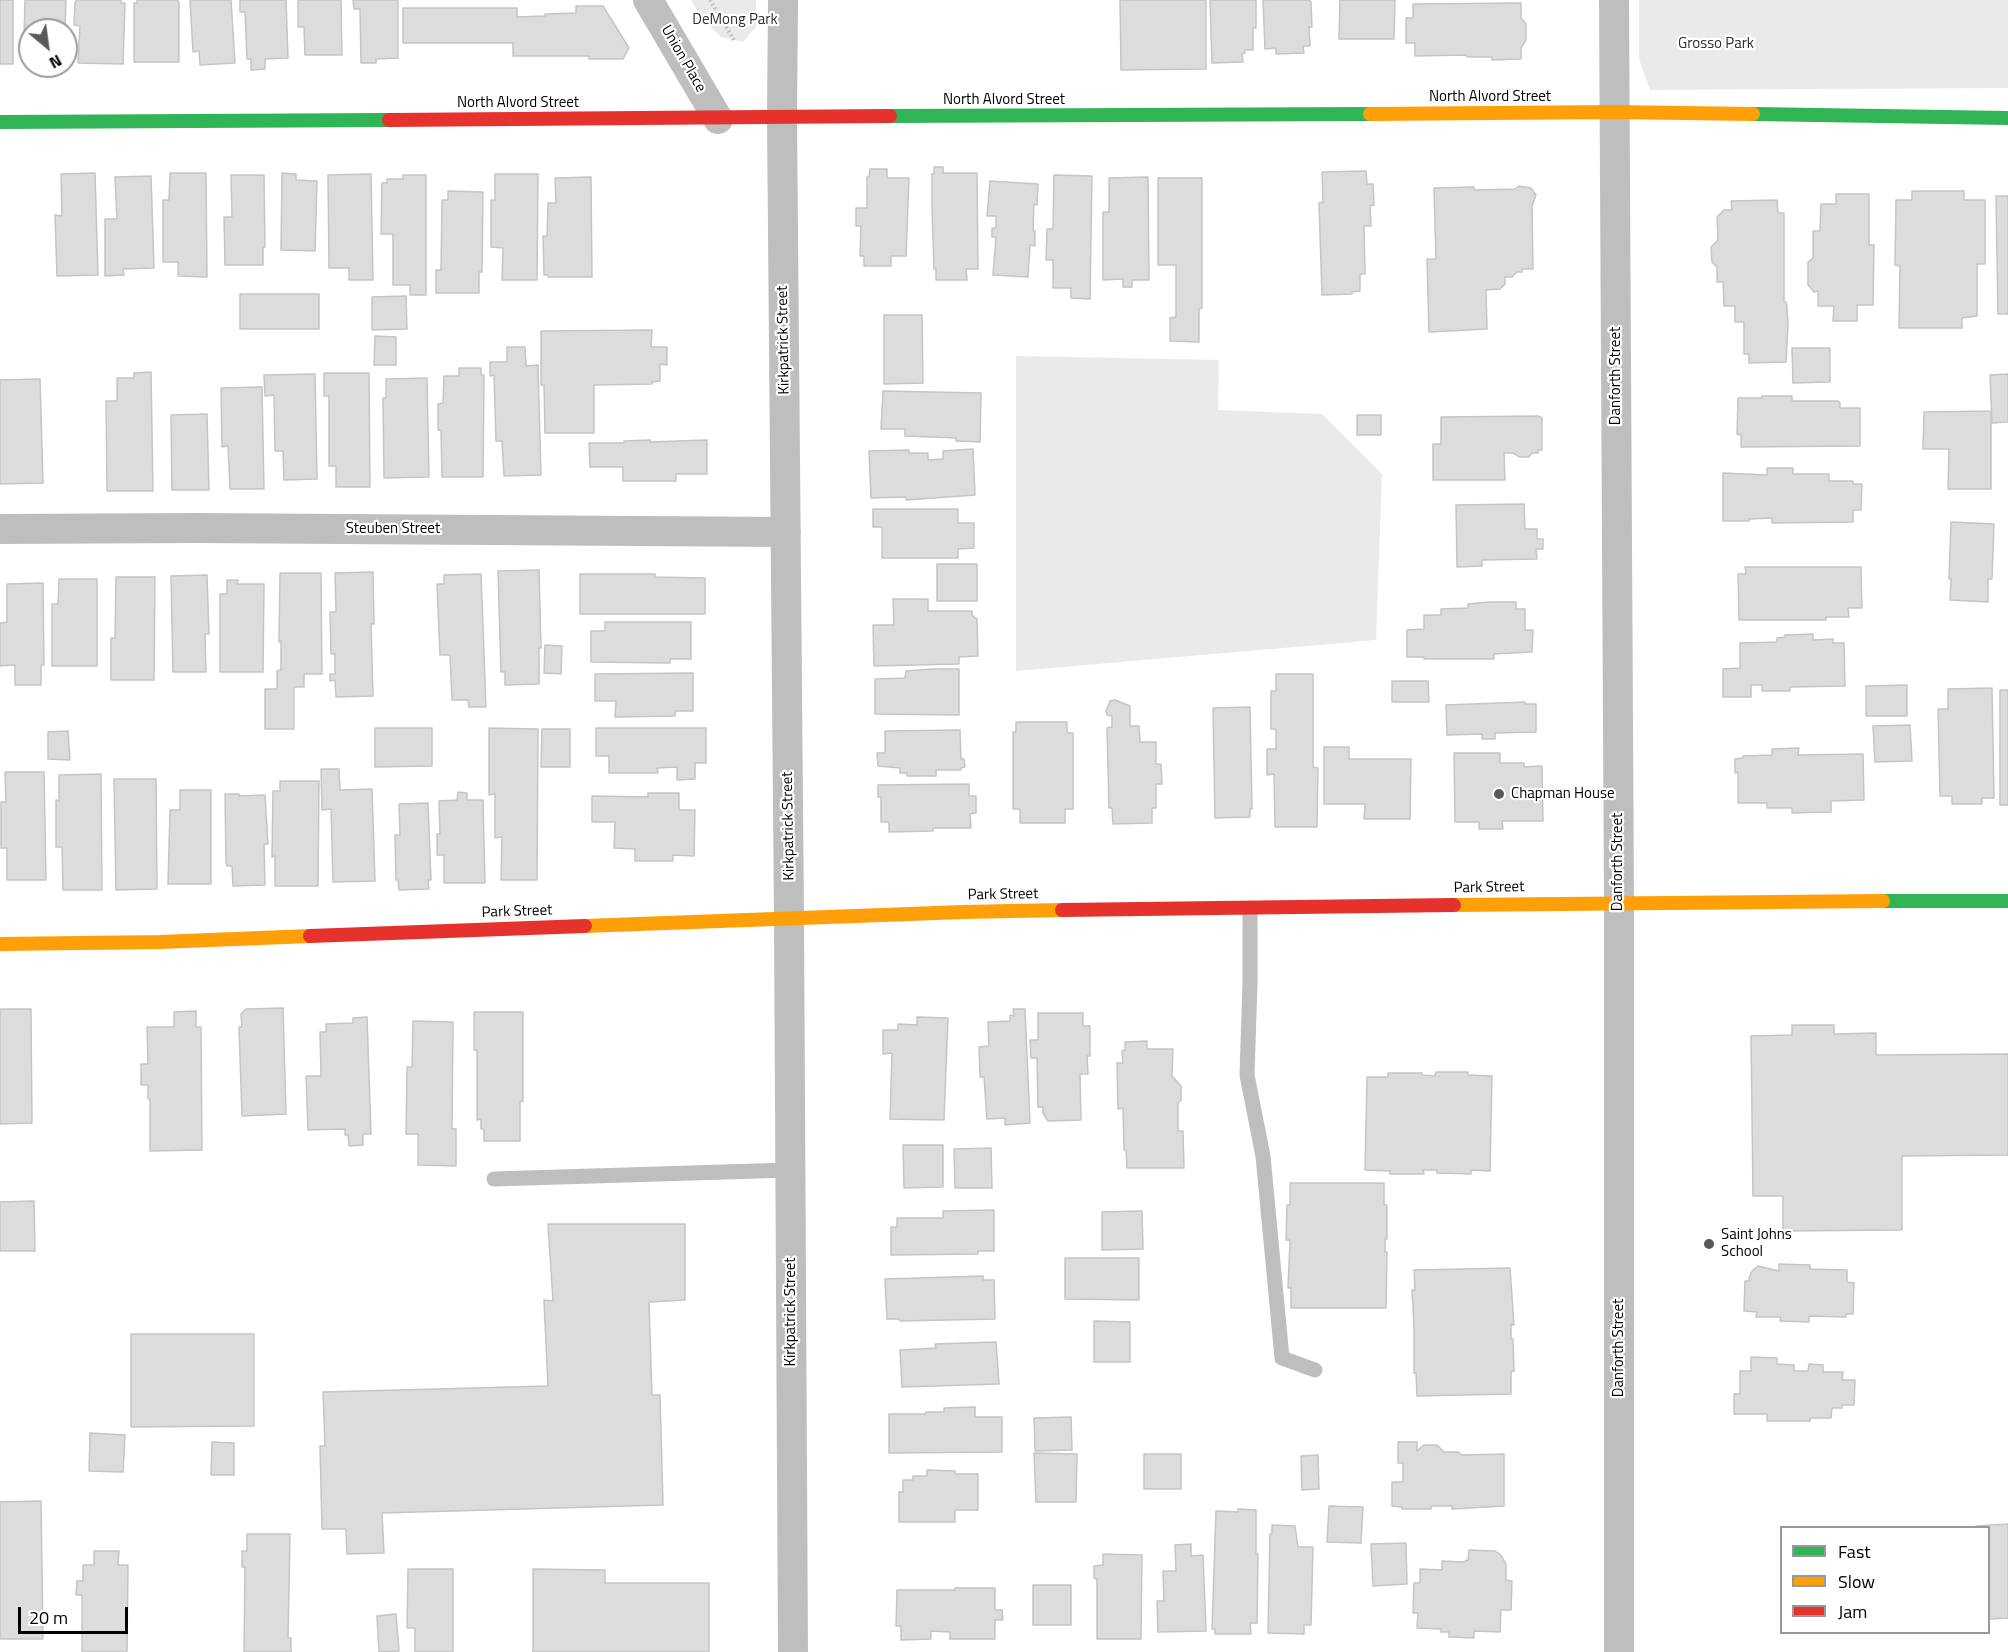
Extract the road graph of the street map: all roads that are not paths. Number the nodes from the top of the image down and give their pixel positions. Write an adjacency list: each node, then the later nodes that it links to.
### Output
1 (648, 0): 7 (street, Union Place)
2 (783, 0): 6 (street, Kirkpatrick Street)
3 (1614, 0): 4 (street, Danforth Street)
4 (1614, 112): 5 (street, North Alvord Street); 6 (street, North Alvord Street); 11 (street, Danforth Street)
5 (2008, 117)
6 (782, 118): 7 (street, North Alvord Street); 10 (street, Kirkpatrick Street)
7 (718, 119): 8 (street, North Alvord Street)
8 (0, 122)
9 (0, 529): 10 (street, Steuben Street)
10 (786, 532): 14 (street, Kirkpatrick Street)
11 (1619, 902): 12 (street, Park Street); 13 (street, Park Street); 20 (street, Danforth Street)
12 (2008, 902)
13 (1250, 908): 14 (street, Park Street); 18 (lane)
14 (789, 919): 15 (street, Park Street); 16 (street, Kirkpatrick Street)
15 (0, 944)
16 (790, 1170): 17 (lane); 19 (street, Kirkpatrick Street)
17 (494, 1179)
18 (1316, 1370)
19 (793, 1652)
20 (1619, 1652)

